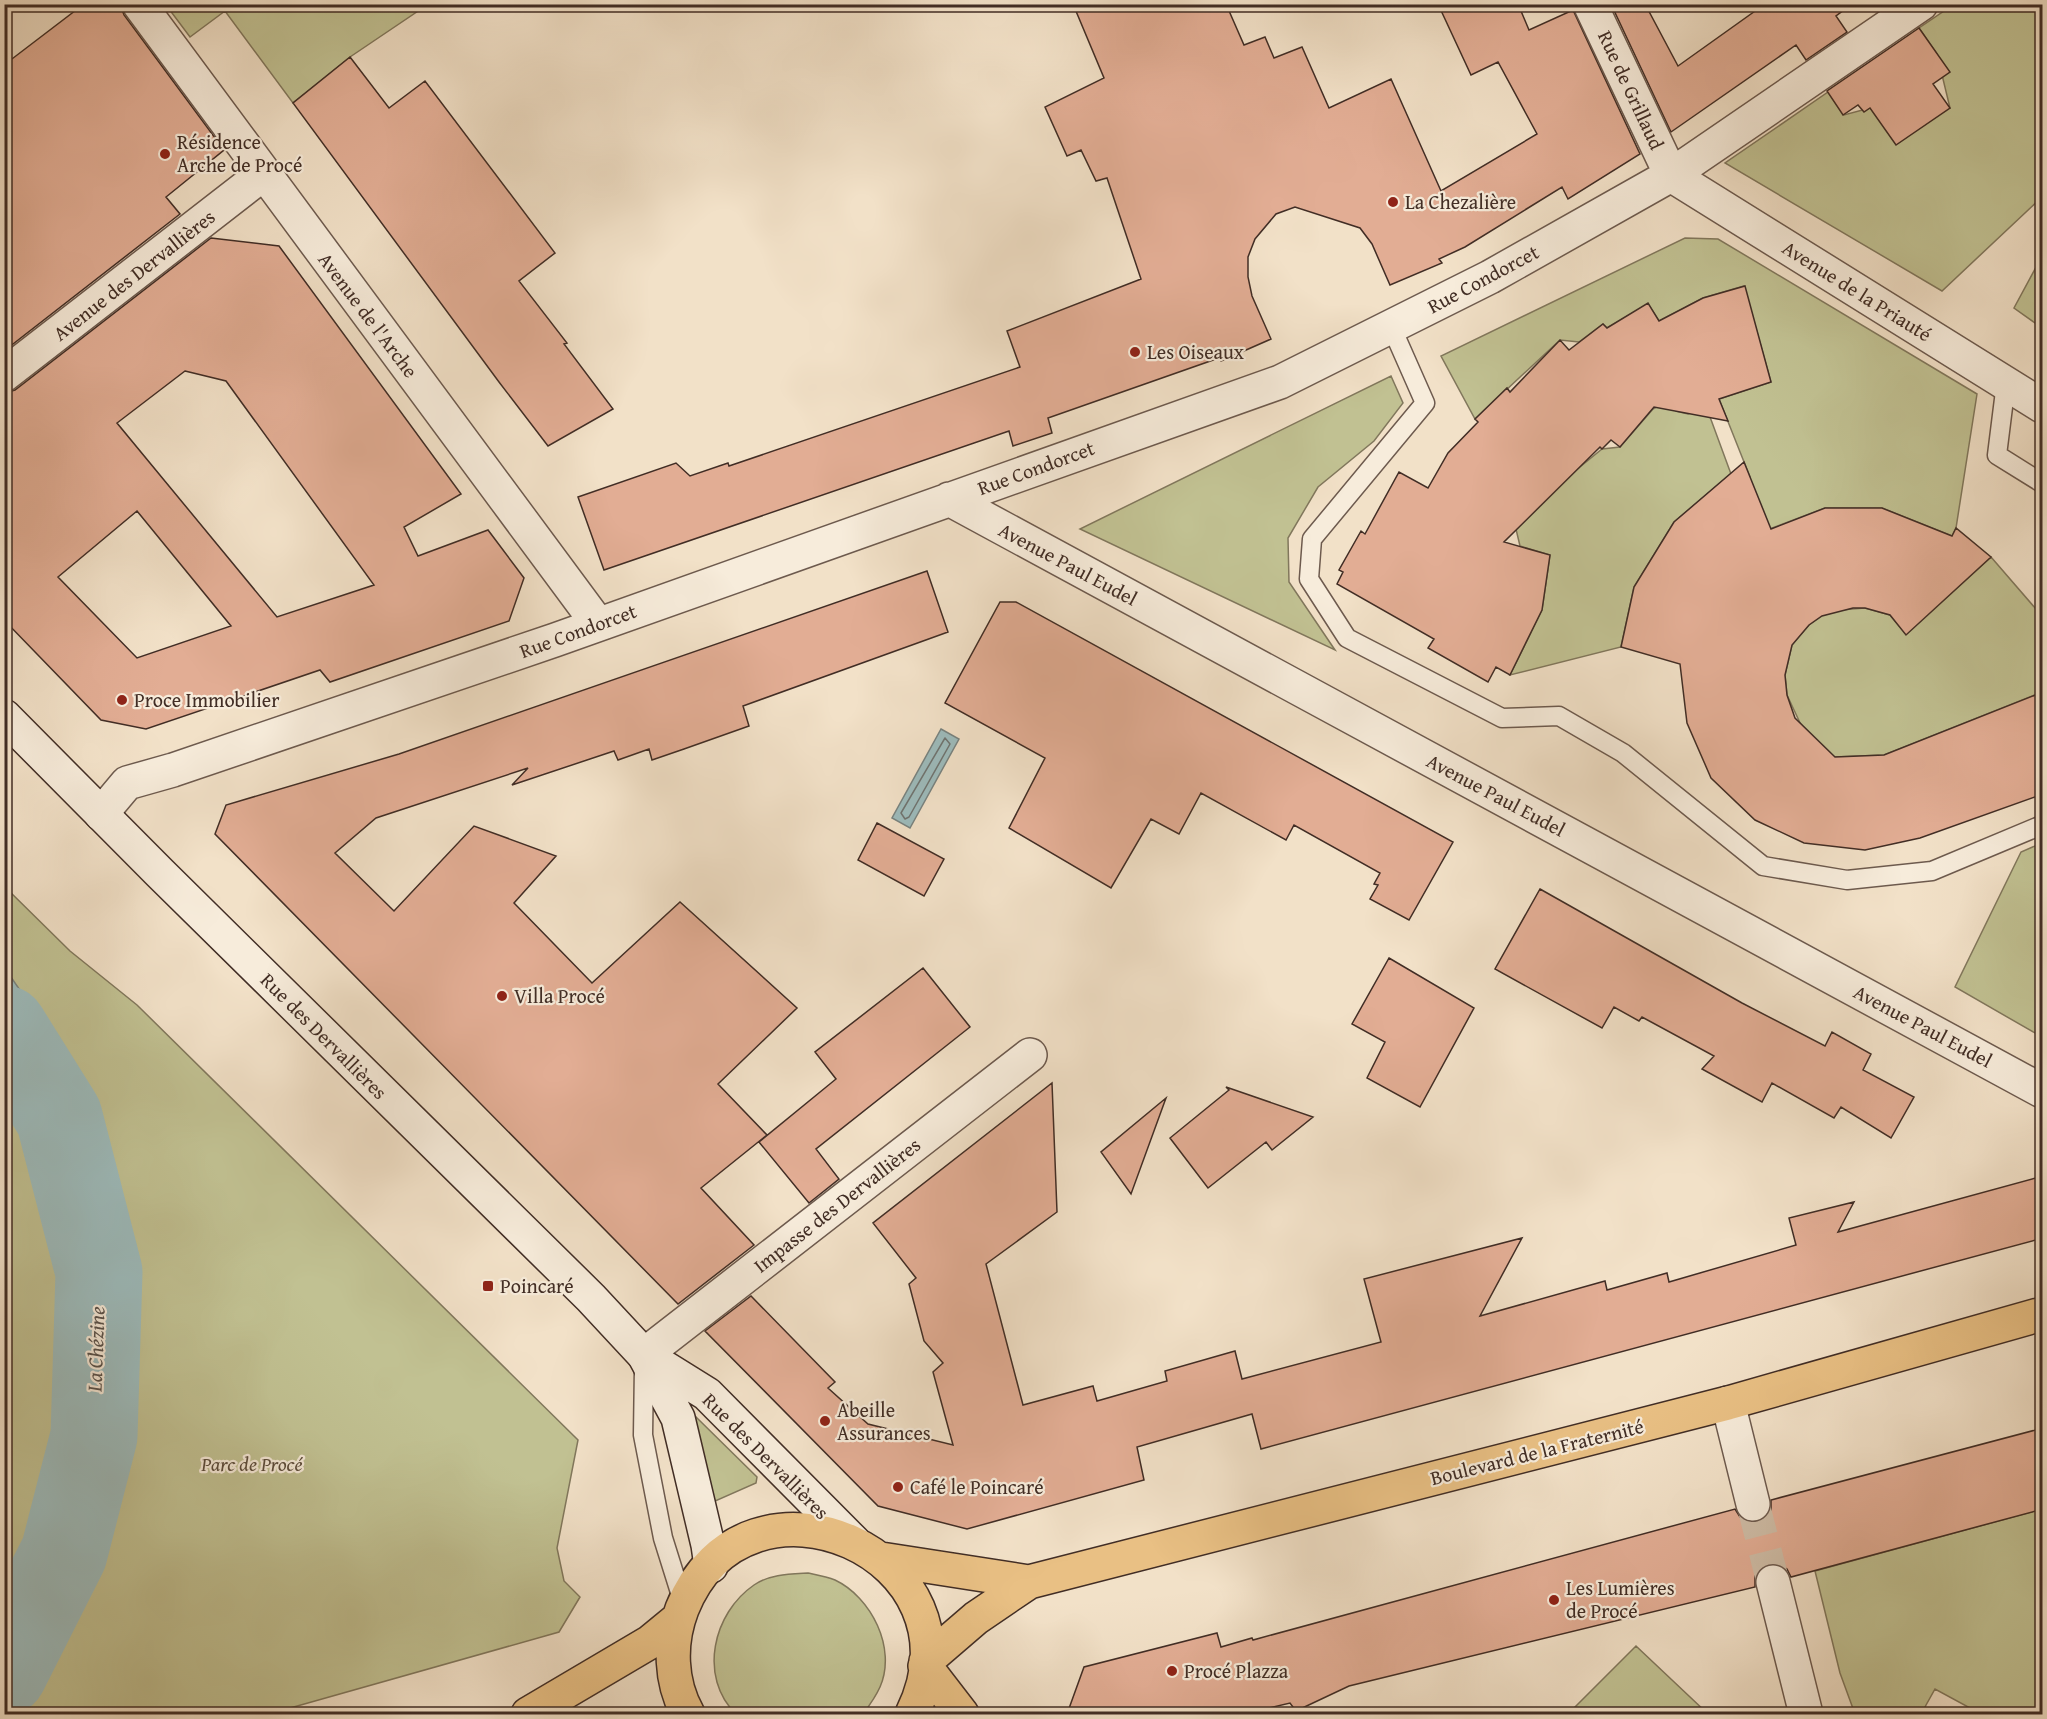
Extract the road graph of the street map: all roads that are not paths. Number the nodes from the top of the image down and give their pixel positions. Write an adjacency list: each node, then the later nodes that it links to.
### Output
1 (139, 4): 4 (street, Avenue de l'Arche)
2 (1590, 4): 5 (street, Rue de Grillaud)
3 (1921, 4): 5 (street, Rue Condorcet)
4 (263, 174): 7 (street, Avenue des Dervallières); 12 (street, Avenue de l'Arche)
5 (1671, 175): 6 (street, Rue Condorcet); 8 (street, Avenue de la Priauté)
6 (1391, 327): 11 (street, Rue Condorcet); 15 (lane)
7 (4, 375)
8 (2006, 383): 9 (street, Avenue de la Priauté); 10 (lane)
9 (2043, 406)
10 (2043, 483)
11 (949, 500): 12 (street, Rue Condorcet); 17 (street, Avenue Paul Eudel)
12 (598, 624): 14 (street, Rue Condorcet)
13 (4, 716): 14 (street, Rue des Dervallières)
14 (101, 814): 19 (street, Rue des Dervallières)
15 (2043, 825)
16 (1030, 1055): 19 (street, Impasse des Dervallières)
17 (2043, 1091)
18 (2043, 1314): 20 (main road, Boulevard de la Fraternité)
19 (644, 1355): 22 (street, Rue des Dervallières); 23 (street, Rue des Dervallières); 26 (lane)
20 (1728, 1403): 21 (street); 24 (main road, Boulevard de la Fraternité)
21 (1753, 1504)
22 (867, 1551): 23 (main road, Boulevard de la Fraternité); 24 (main road, Boulevard de la Fraternité); 27 (main road)
23 (711, 1566): 26 (main road, Boulevard de la Fraternité)
24 (1029, 1582): 27 (main road, Boulevard de la Fraternité)
25 (1773, 1582): 32 (street)
26 (681, 1612): 28 (main road); 29 (main road)
27 (926, 1663): 30 (main road); 31 (main road)
28 (528, 1714)
29 (688, 1714)
30 (912, 1714)
31 (962, 1714)
32 (1806, 1714)

